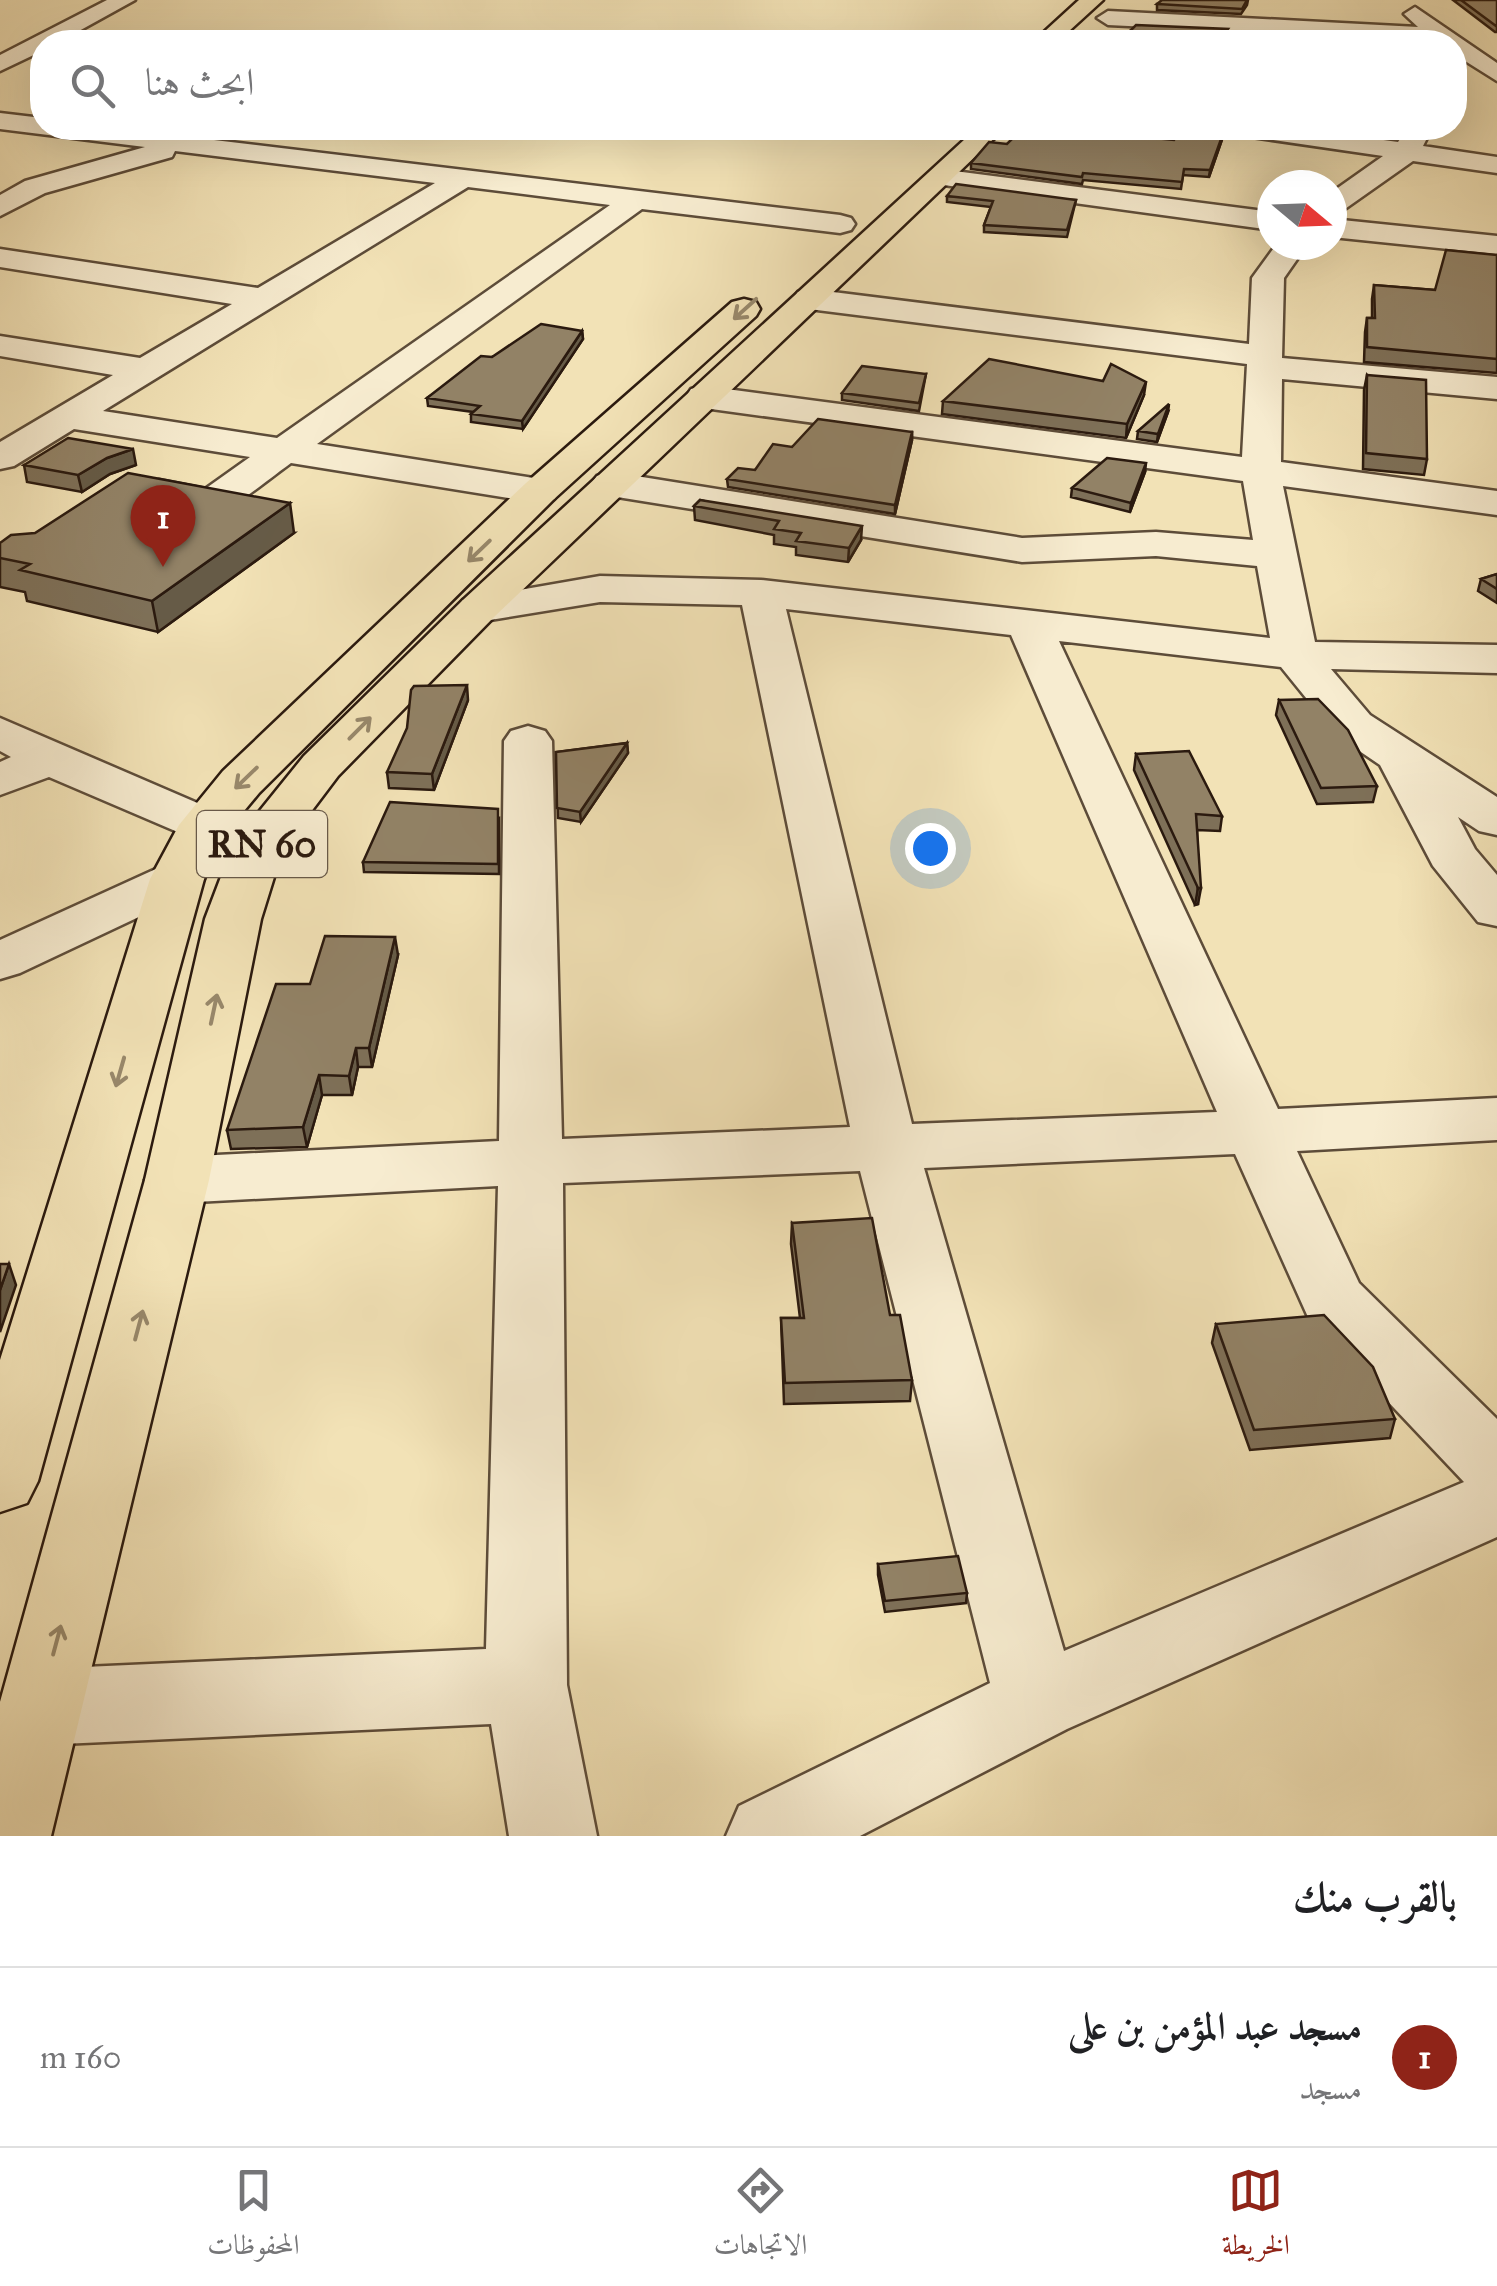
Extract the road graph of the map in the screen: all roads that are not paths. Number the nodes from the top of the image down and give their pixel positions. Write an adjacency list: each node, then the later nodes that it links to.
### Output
1 (124, 0): 6 (street)
2 (1396, 0): 5 (street)
3 (1301, 10): 9 (street)
4 (1105, 12): 7 (main road); 8 (street)
5 (1445, 27): 10 (street); 11 (street)
6 (39, 30)
7 (1068, 30)
8 (1270, 30)
9 (1325, 30)
10 (1412, 30)
11 (1448, 30)
12 (30, 38): 14 (street)
13 (1467, 47): 15 (street)
14 (0, 64)
15 (1497, 74)
16 (2, 122): 17 (street)
17 (30, 125)
18 (152, 140): 22 (street)
19 (968, 140): 23 (main road, RN 60)
20 (1412, 140): 26 (street)
21 (1416, 140): 24 (street)
22 (185, 144): 25 (street); 28 (street)
23 (944, 152): 29 (street); 30 (main road, RN 60); 36 (main road, RN 60)
24 (1497, 165)
25 (465, 178): 27 (street); 35 (street)
26 (1347, 194)
27 (638, 198): 30 (street); 43 (street)
28 (0, 207)
29 (1257, 218)
30 (840, 224): 48 (main road, RN 60, one-way to 48)
31 (1347, 230): 32 (street)
32 (1497, 245)
33 (0, 258): 35 (street)
34 (1281, 260): 38 (street)
35 (266, 298): 39 (street)
36 (808, 300): 38 (street); 41 (main road, RN 60)
37 (0, 346): 39 (street)
38 (1265, 362): 40 (street); 45 (street)
39 (148, 370): 42 (street)
40 (1497, 388)
41 (704, 397): 45 (street); 46 (main road, RN 60)
42 (70, 416): 43 (street); 44 (street)
43 (281, 452): 47 (street); 48 (street)
44 (0, 458)
45 (1261, 471): 49 (street); 50 (street)
46 (611, 484): 50 (street); 52 (main road, RN 60)
47 (126, 485)
48 (540, 492): 62 (main road, RN 60, one-way to 62)
49 (1497, 503)
50 (1276, 555): 54 (street)
51 (761, 594): 52 (street); 53 (street); 68 (street)
52 (478, 610): 70 (main road, RN 60, one-way to 52)
53 (1030, 627): 54 (street); 67 (street)
54 (1295, 655): 55 (street); 59 (street)
55 (1497, 660)
56 (0, 732): 58 (street)
57 (528, 740): 69 (street)
58 (50, 758): 60 (street); 62 (street)
59 (1402, 758): 61 (street); 64 (street)
60 (0, 780)
61 (1497, 820)
62 (205, 825): 63 (main road, RN 60)
63 (177, 878): 65 (street); 72 (main road, RN 60, one-way to 72)
64 (1497, 910)
65 (0, 961)
66 (1497, 1119): 67 (street)
67 (1260, 1133): 68 (street); 71 (street)
68 (886, 1147): 69 (street); 75 (street)
69 (532, 1160): 70 (street); 74 (street)
70 (177, 1180): 76 (main road, RN 60, one-way to 70)
71 (1497, 1467)
72 (0, 1481)
73 (1497, 1502): 75 (street)
74 (526, 1685): 76 (street); 78 (street)
75 (1038, 1702): 79 (street)
76 (40, 1706): 77 (main road, RN 60)
77 (8, 1836)
78 (553, 1836)
79 (770, 1836)

